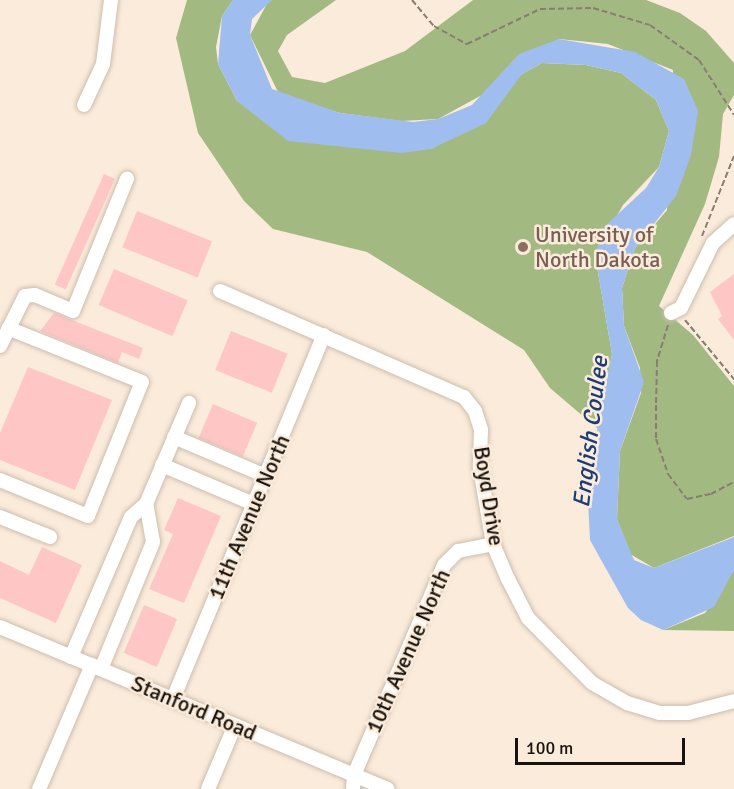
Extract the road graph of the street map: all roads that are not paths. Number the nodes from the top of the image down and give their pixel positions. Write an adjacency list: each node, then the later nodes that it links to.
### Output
1 (111, 0): 2 (street)
2 (84, 105)
3 (128, 179): 7 (street)
4 (734, 224): 6 (street)
5 (220, 291): 8 (street, Boyd Drive)
6 (671, 313)
7 (8, 328): 9 (street); 14 (street)
8 (324, 335): 13 (street, 11th Avenue North); 19 (street, Boyd Drive)
9 (0, 346)
10 (189, 403): 11 (street)
11 (174, 437): 12 (street); 13 (street)
12 (162, 465): 15 (street); 16 (street)
13 (266, 476): 16 (street, 11th Avenue North)
14 (0, 480)
15 (146, 504): 21 (street); 22 (street)
16 (254, 504): 23 (street, 11th Avenue North)
17 (0, 517): 18 (street)
18 (50, 537)
19 (493, 543): 24 (street, Boyd Drive); 26 (street, 10th Avenue North)
20 (0, 627): 21 (street, Stanford Road)
21 (71, 657): 22 (street, Stanford Road)
22 (96, 667): 23 (street, Stanford Road); 27 (street)
23 (173, 699): 25 (street, Stanford Road)
24 (734, 701)
25 (235, 725): 26 (street, Stanford Road); 28 (street)
26 (353, 782): 29 (street, Stanford Road)
27 (39, 789)
28 (208, 789)
29 (387, 789)

